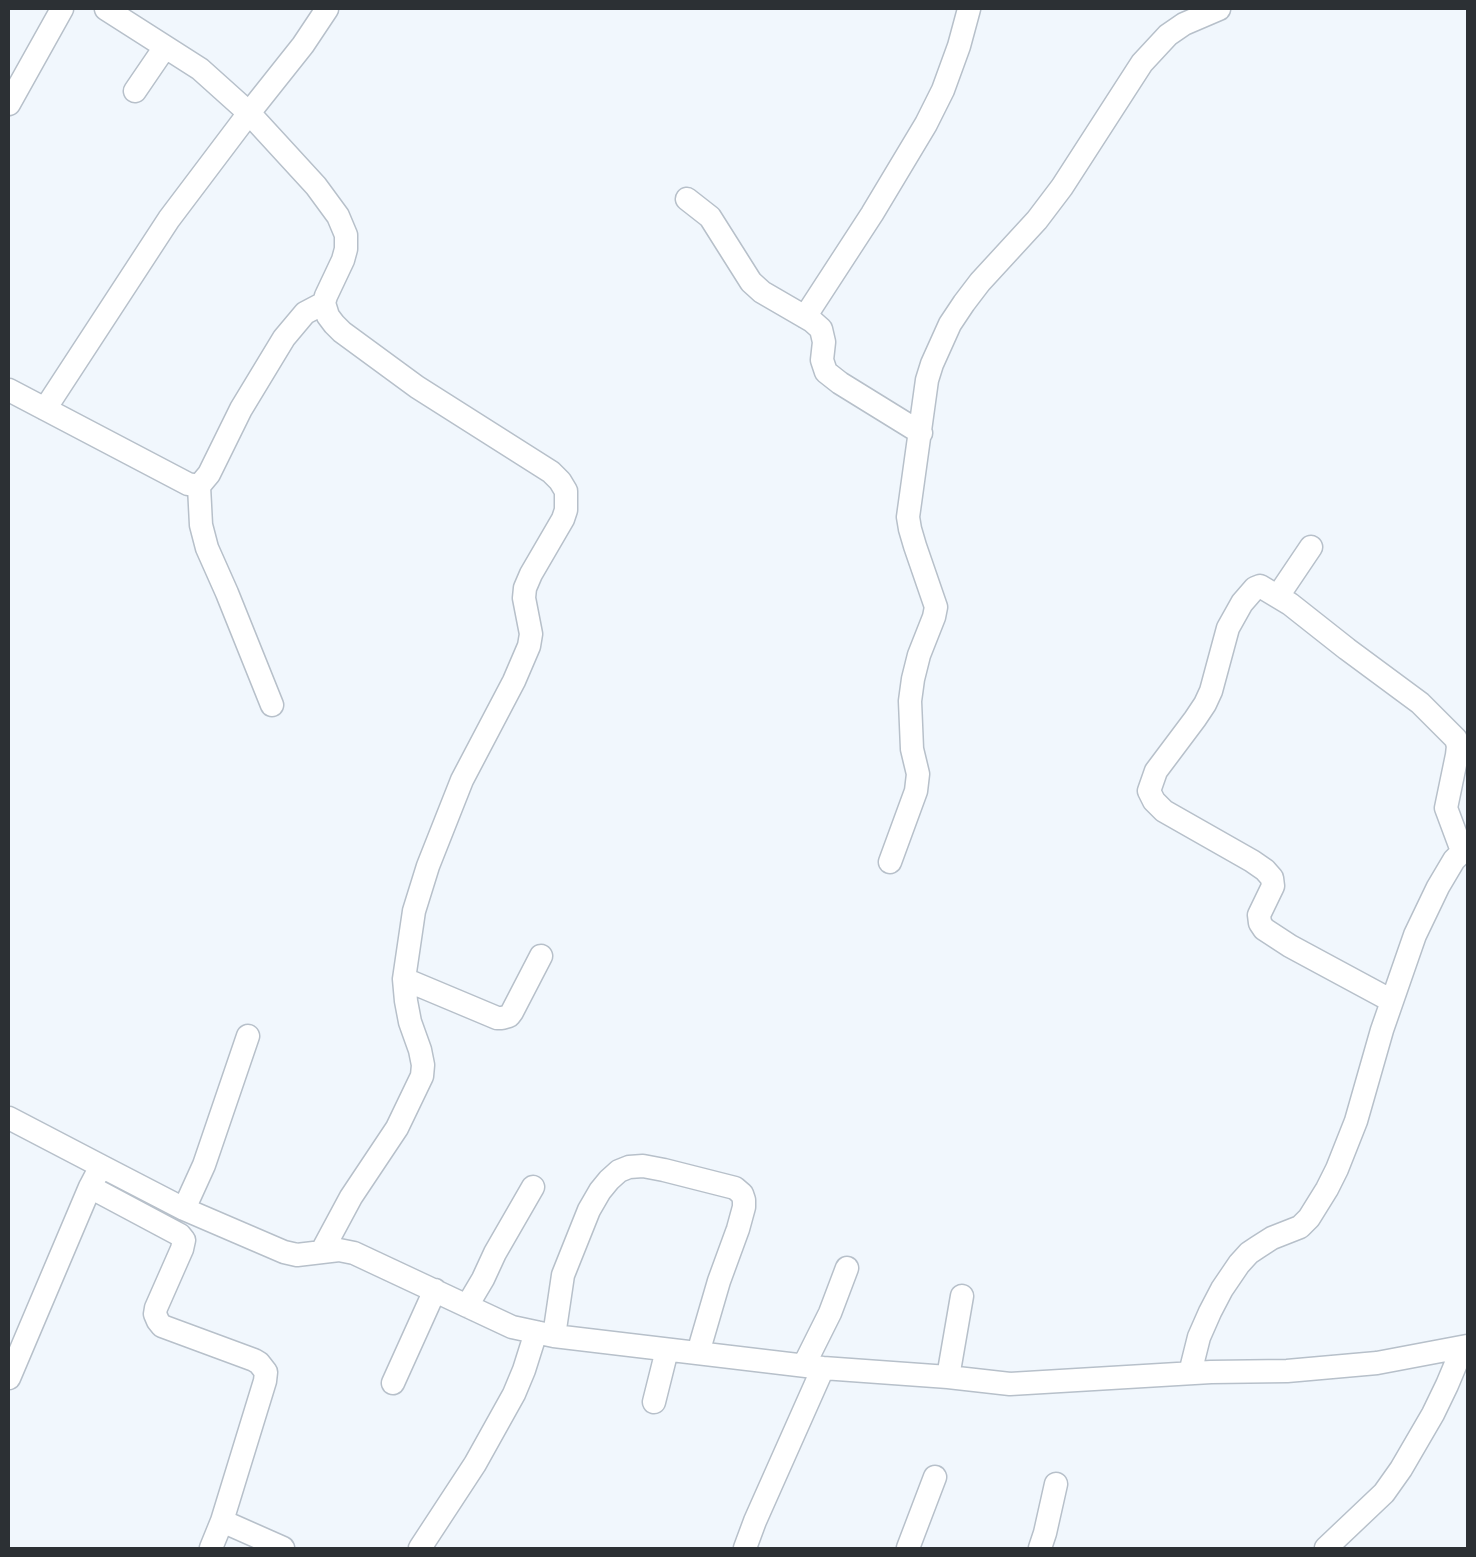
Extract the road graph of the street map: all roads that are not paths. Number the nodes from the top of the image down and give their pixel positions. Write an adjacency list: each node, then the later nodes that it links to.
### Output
1 (62, 9): 9 (street)
2 (106, 9): 7 (street)
3 (327, 9): 10 (street)
4 (968, 9): 13 (street)
5 (1219, 9): 6 (street)
6 (1188, 14): 16 (street)
7 (165, 47): 8 (street); 10 (street)
8 (134, 91)
9 (9, 104)
10 (248, 113): 12 (street); 15 (street)
11 (687, 199): 13 (street)
12 (324, 303): 17 (street); 24 (street)
13 (805, 317): 16 (street)
14 (9, 390): 15 (street)
15 (45, 410): 17 (street)
16 (921, 433): 22 (street)
17 (199, 486): 20 (street)
18 (1311, 547): 19 (street)
19 (1278, 596): 21 (street); 25 (street)
20 (272, 705)
21 (1465, 849): 25 (street)
22 (890, 862)
23 (540, 956): 24 (street)
24 (404, 979): 32 (street)
25 (1392, 1000): 42 (street)
26 (248, 1036): 31 (street)
27 (9, 1118): 28 (street)
28 (101, 1166): 29 (street); 31 (street)
29 (90, 1187): 44 (street); 49 (street)
30 (533, 1187): 36 (street)
31 (184, 1209): 32 (street)
32 (322, 1252): 34 (street)
33 (846, 1268): 41 (street)
34 (435, 1290): 36 (street); 45 (street)
35 (962, 1296): 43 (street)
36 (468, 1306): 37 (street)
37 (545, 1334): 39 (street); 40 (street); 52 (street)
38 (1465, 1346): 42 (street); 56 (street)
39 (667, 1350): 40 (street); 46 (street)
40 (698, 1354): 41 (street)
41 (814, 1367): 43 (street); 53 (street)
42 (1190, 1373): 43 (street)
43 (948, 1377)
44 (9, 1378)
45 (393, 1383)
46 (654, 1402)
47 (935, 1477): 54 (street)
48 (1056, 1484): 55 (street)
49 (222, 1521): 50 (street); 51 (street)
50 (211, 1548)
51 (283, 1548)
52 (420, 1548)
53 (745, 1548)
54 (908, 1548)
55 (1040, 1548)
56 (1326, 1548)

